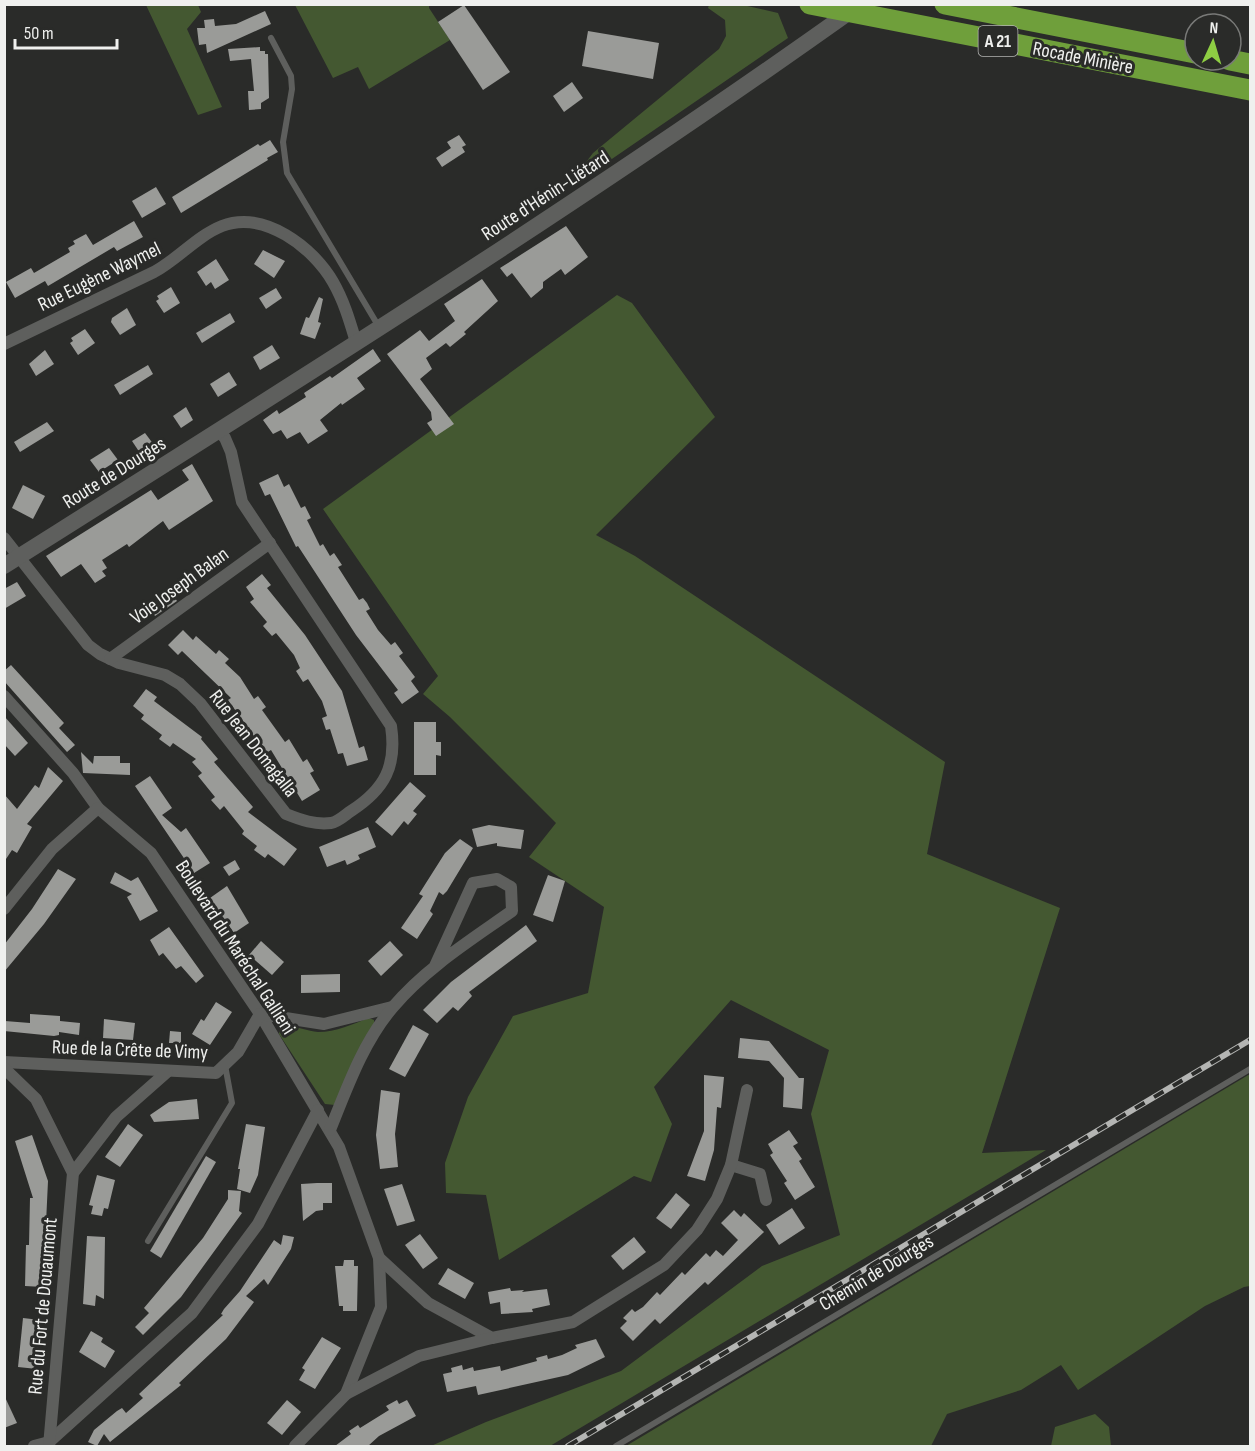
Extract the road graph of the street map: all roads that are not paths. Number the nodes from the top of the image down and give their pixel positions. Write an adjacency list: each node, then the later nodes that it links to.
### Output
1 (810, 4): 6 (highway, Rocade Minière / A 21)
2 (861, 4): 9 (main road, Route d'Hénin-Liétard)
3 (945, 4): 5 (highway, Rocade Minière / A 21)
4 (271, 38): 9 (lane)
5 (1183, 51)
6 (1176, 75): 7 (highway, Rocade Minière / A 21); 8 (highway)
7 (1251, 90)
8 (1251, 102)
9 (379, 327): 10 (main road, Route d'Hénin-Liétard)
10 (356, 342): 11 (street, Rue Eugène Waymel); 12 (main road, Route d'Hénin-Liétard)
11 (4, 344)
12 (247, 415): 13 (main road, Route de Dourges)
13 (219, 431): 15 (street, Rue Jean Domagalla); 16 (main road, Route de Dourges)
14 (4, 538): 16 (street)
15 (270, 543): 18 (street, Voie Joseph Balan); 18 (street, Rue Jean Domagalla)
16 (20, 556): 17 (main road, Route de Dourges); 18 (street, Rue Jean Domagalla)
17 (4, 566)
18 (110, 659)
19 (4, 696): 20 (street, Boulevard du Maréchal Gallieni)
20 (98, 808): 21 (street); 24 (street, Boulevard du Maréchal Gallieni)
21 (4, 909)
22 (435, 966): 22 (street); 23 (street)
23 (392, 1007): 24 (street); 32 (street)
24 (260, 1014): 26 (street, Rue de la Crête de Vimy); 31 (street, Boulevard du Maréchal Gallieni)
25 (4, 1062): 29 (street, Rue de la Crête de Vimy)
26 (224, 1065): 29 (street, Rue de la Crête de Vimy); 36 (lane)
27 (4, 1068): 34 (street)
28 (1251, 1069): 43 (lane, Chemin de Dourges)
29 (167, 1072): 34 (street)
30 (747, 1090): 33 (street)
31 (318, 1110): 32 (street, Boulevard du Maréchal Gallieni); 40 (street)
32 (330, 1130): 37 (street, Boulevard du Maréchal Gallieni)
33 (731, 1165): 35 (street); 38 (street)
34 (73, 1173): 40 (street, Rue du Fort de Douaumont)
35 (766, 1200)
36 (148, 1241)
37 (380, 1257): 38 (street); 39 (street)
38 (492, 1338): 39 (street)
39 (346, 1394): 42 (street)
40 (49, 1444): 41 (street)
41 (34, 1446)
42 (295, 1446)
43 (616, 1446)

